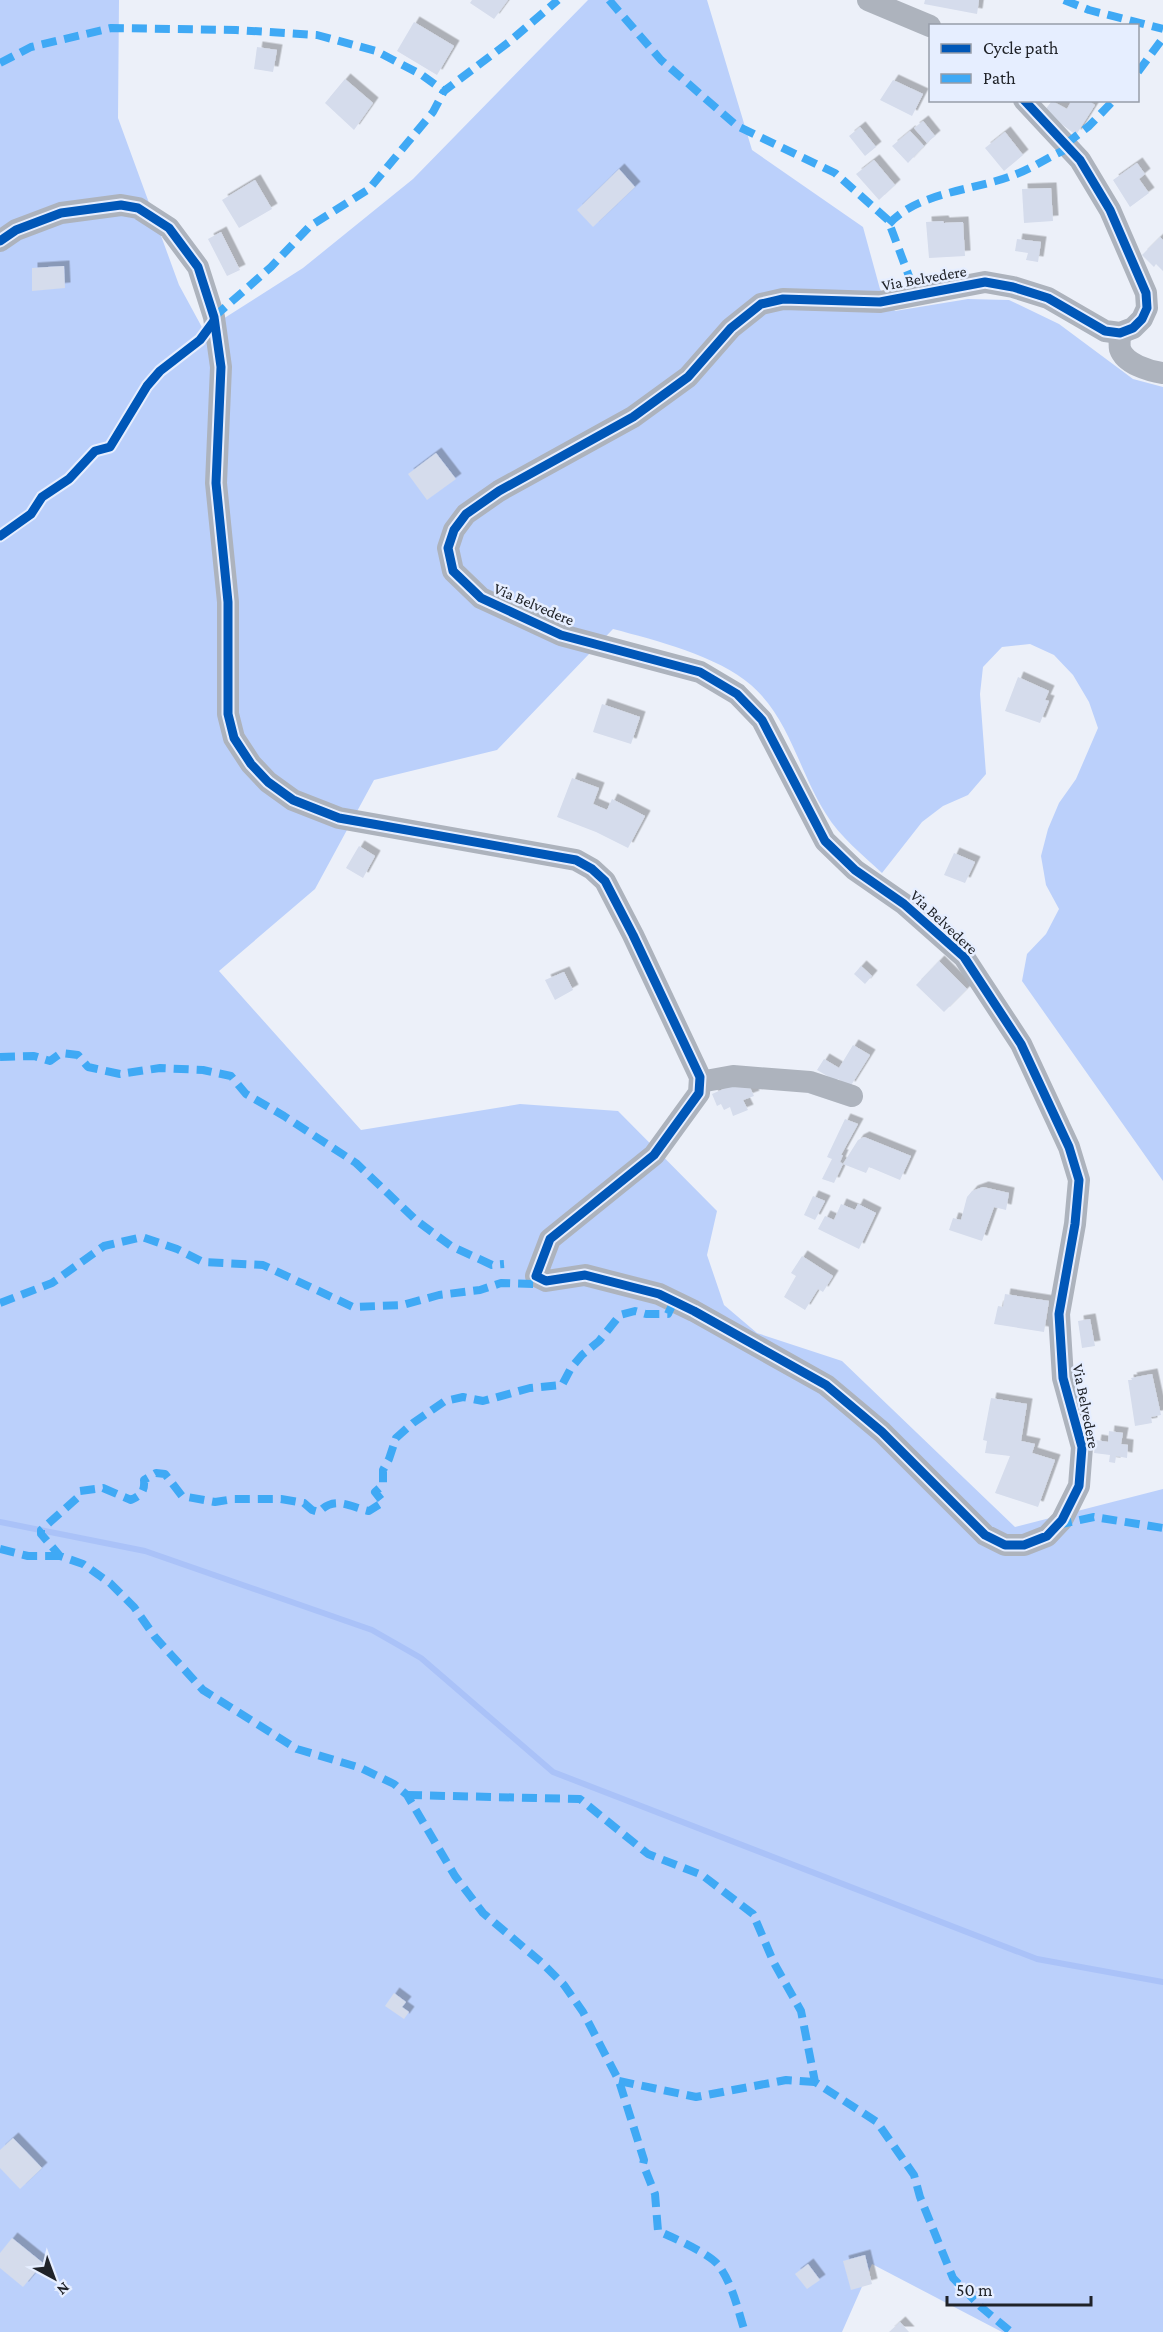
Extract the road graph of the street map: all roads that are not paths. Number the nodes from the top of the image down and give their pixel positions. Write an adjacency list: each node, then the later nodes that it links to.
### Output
1 (868, 0): 2 (street)
2 (929, 26)
3 (1026, 102): 5 (street)
4 (0, 241): 7 (street)
5 (1120, 333): 6 (street); 7 (street, Via Belvedere)
6 (1163, 373)
7 (700, 1082): 8 (street)
8 (852, 1096)

